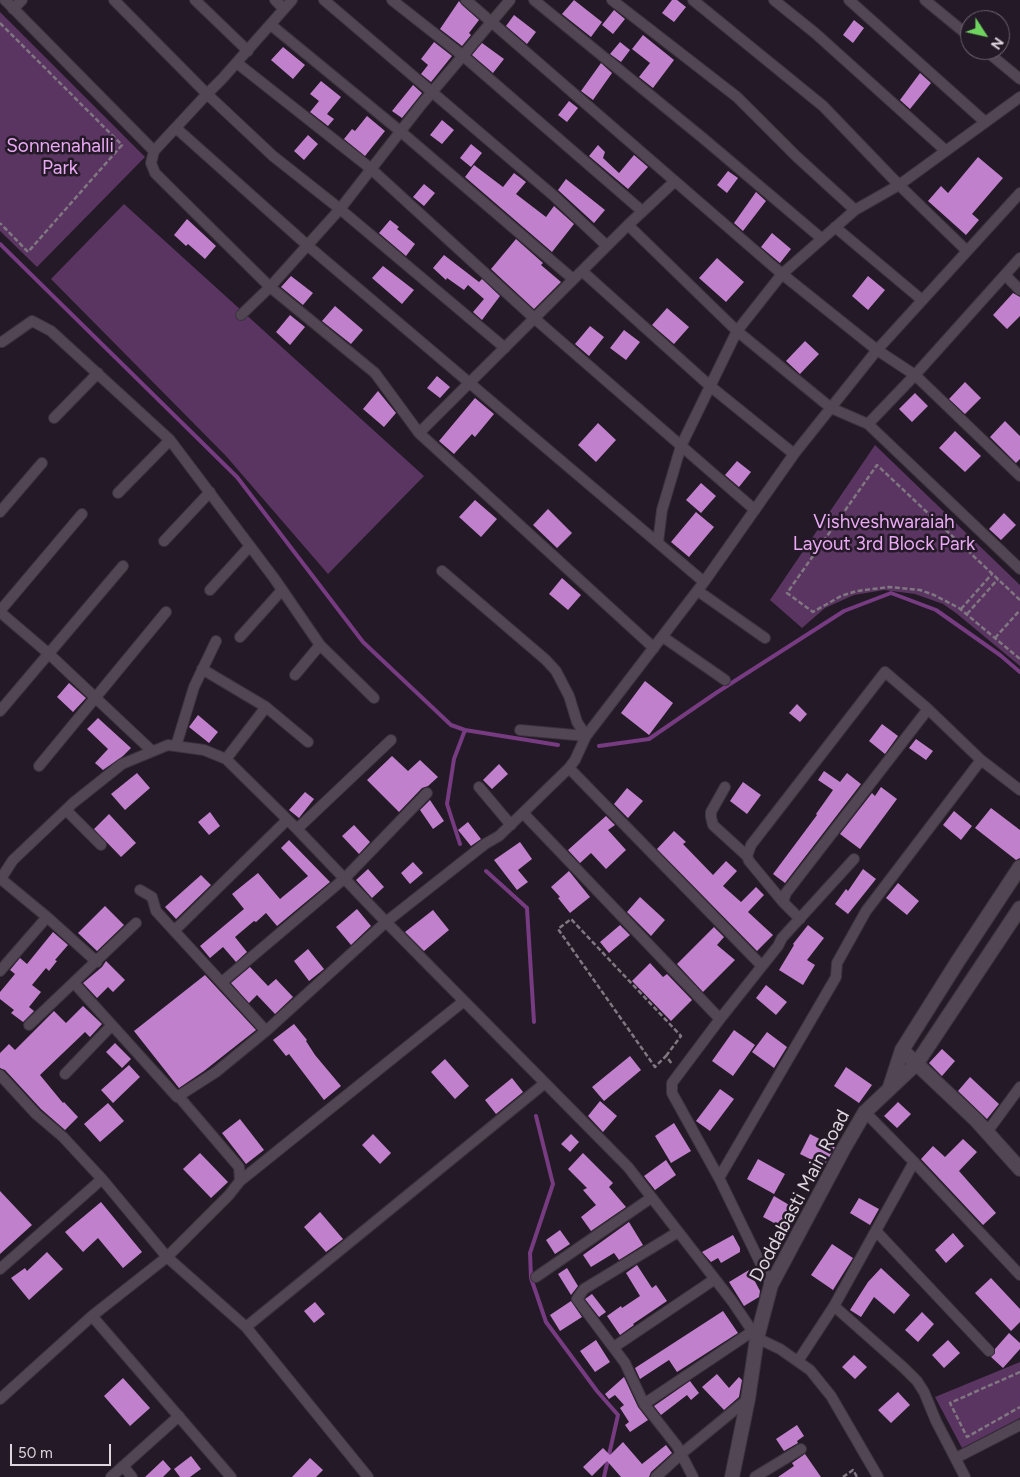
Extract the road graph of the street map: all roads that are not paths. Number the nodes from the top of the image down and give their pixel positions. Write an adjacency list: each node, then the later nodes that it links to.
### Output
1 (4, 0): 17 (street)
2 (22, 0): 17 (street)
3 (114, 0): 28 (street)
4 (196, 0): 22 (street)
5 (275, 0): 18 (street)
6 (292, 0): 18 (street)
7 (324, 0): 27 (street)
8 (392, 0): 23 (street)
9 (466, 0): 19 (street)
10 (510, 0): 19 (street)
11 (534, 0): 44 (street)
12 (612, 0): 40 (street)
13 (693, 0): 37 (street)
14 (774, 0): 34 (street)
15 (849, 0): 30 (street)
16 (926, 0): 21 (street)
17 (13, 8): 33 (street)
18 (284, 9): 20 (street)
19 (491, 22): 23 (street); 36 (street)
20 (271, 25): 22 (street); 32 (street)
21 (960, 29)
22 (248, 51): 25 (street)
23 (462, 55): 27 (street); 41 (street)
24 (998, 60): 26 (street)
25 (237, 63): 28 (street); 35 (street)
26 (1020, 79)
27 (432, 92): 32 (street); 46 (street)
28 (207, 94): 31 (street); 39 (street)
29 (1020, 97): 30 (street)
30 (984, 121): 34 (street)
31 (176, 128): 33 (street); 45 (street)
32 (400, 131): 35 (street); 52 (street)
33 (154, 151): 53 (street)
34 (946, 151): 37 (street)
35 (370, 168): 39 (street); 57 (street)
36 (675, 181): 41 (street); 50 (street)
37 (899, 185): 40 (street); 47 (street)
38 (1020, 193): 47 (street)
39 (340, 209): 45 (street); 60 (street)
40 (855, 210): 43 (street)
41 (642, 211): 42 (street)
42 (628, 225): 46 (street); 58 (street)
43 (835, 227): 44 (street); 55 (street)
44 (821, 238): 50 (street)
45 (307, 245): 53 (street); 64 (street)
46 (606, 246): 49 (street)
47 (967, 251): 55 (street)
48 (1020, 258): 51 (street)
49 (582, 271): 52 (street); 65 (street)
50 (782, 274): 58 (street); 61 (street)
51 (1005, 275): 54 (street); 63 (street)
52 (574, 280): 57 (street)
53 (270, 287): 56 (street); 69 (street)
54 (1020, 290)
55 (922, 300): 61 (street)
56 (241, 315)
57 (534, 318): 60 (street); 71 (street)
58 (737, 331): 65 (street); 66 (street)
59 (1, 342): 62 (street)
60 (505, 348): 64 (street)
61 (877, 350): 63 (street); 66 (street)
62 (98, 374): 67 (street); 70 (street)
63 (915, 375): 68 (street); 74 (street)
64 (470, 382): 69 (street); 81 (street)
65 (710, 386): 71 (street); 72 (street)
66 (831, 408): 68 (street); 72 (street)
67 (54, 418)
68 (868, 424): 84 (street)
69 (419, 433): 96 (street)
70 (170, 440): 75 (street); 76 (street)
71 (681, 446): 77 (street); 81 (street)
72 (794, 454): 77 (street)
73 (42, 462): 78 (street)
74 (1020, 476)
75 (210, 492): 80 (street); 82 (street)
76 (118, 493)
77 (755, 510): 86 (street)
78 (0, 512)
79 (82, 514): 89 (street)
80 (164, 541)
81 (658, 542): 86 (street)
82 (250, 546): 87 (street); 88 (street)
83 (124, 566): 97 (street)
84 (1020, 569)
85 (442, 571): 107 (street)
86 (701, 587): 92 (street); 93 (street)
87 (210, 590)
88 (282, 590): 91 (street); 95 (street)
89 (0, 612): 97 (street)
90 (166, 612): 101 (street)
91 (240, 637)
92 (662, 637): 96 (street); 100 (street)
93 (765, 638)
94 (216, 641): 98 (street)
95 (320, 645): 99 (street); 102 (street)
96 (654, 648): 107 (street)
97 (48, 653): 101 (street); 105 (street)
98 (202, 669): 103 (street); 110 (street)
99 (295, 675)
100 (725, 680)
101 (95, 697): 111 (street); 114 (street)
102 (374, 698)
103 (266, 707): 109 (street); 112 (street)
104 (928, 709): 113 (street); 126 (street); 132 (street)
105 (0, 711)
106 (520, 730): 107 (street)
107 (586, 736): 115 (street)
108 (392, 740): 124 (street)
109 (308, 742)
110 (176, 746): 111 (street); 112 (street)
111 (152, 752): 120 (street)
112 (226, 759): 122 (street)
113 (981, 760): 118 (street); 161 (street)
114 (39, 766)
115 (569, 768): 121 (street); 140 (street)
116 (479, 787): 123 (street)
117 (725, 787): 126 (street)
118 (1020, 790)
119 (428, 793): 129 (street)
120 (66, 810): 125 (street); 130 (street)
121 (523, 813): 123 (street); 145 (street)
122 (287, 820): 124 (street); 138 (street)
123 (511, 824): 136 (street)
124 (297, 829): 129 (street)
125 (102, 845)
126 (747, 856): 132 (street)
127 (854, 859): 135 (street)
128 (1020, 867): 149 (street)
129 (345, 878): 136 (street); 142 (street)
130 (0, 879): 134 (street)
131 (140, 890): 138 (street)
132 (783, 902): 135 (street)
133 (1020, 908): 150 (street, Doddabasti Main Road)
134 (47, 917): 139 (street); 141 (street)
135 (800, 919): 140 (street)
136 (386, 922): 144 (street); 148 (street)
137 (136, 923): 139 (street)
138 (174, 931): 142 (street)
139 (97, 962): 143 (street)
140 (762, 966): 145 (street)
141 (0, 971)
142 (222, 982): 148 (street)
143 (74, 983): 146 (street); 147 (street)
144 (464, 1001): 153 (street); 163 (street)
145 (720, 1019): 161 (street)
146 (29, 1025)
147 (112, 1025): 151 (street); 156 (street)
148 (266, 1031): 156 (street)
149 (902, 1050): 150 (street); 155 (street)
150 (916, 1063): 155 (street, Doddabasti Main Road); 158 (street)
151 (65, 1074)
152 (0, 1075): 162 (street)
153 (545, 1083): 164 (street); 175 (street)
154 (1020, 1087): 158 (street)
155 (889, 1090): 157 (street, Doddabasti Main Road)
156 (177, 1097): 163 (street)
157 (865, 1112): 159 (street); 172 (street, Doddabasti Main Road)
158 (987, 1132): 160 (street)
159 (914, 1162): 165 (street); 169 (street)
160 (1020, 1169)
161 (719, 1178): 172 (street)
162 (102, 1179): 167 (street); 168 (street)
163 (240, 1181): 167 (street)
164 (651, 1198): 166 (street); 170 (street)
165 (876, 1231): 173 (street); 178 (street)
166 (678, 1232): 171 (street); 177 (street)
167 (167, 1258): 174 (street); 175 (street)
168 (0, 1269)
169 (1020, 1276)
170 (536, 1277)
171 (715, 1279): 176 (street); 177 (street)
172 (771, 1285): 176 (street, Doddabasti Main Road)
173 (834, 1306): 179 (street); 187 (street)
174 (92, 1316): 180 (street); 183 (street)
175 (246, 1327): 192 (street)
176 (755, 1334): 179 (street); 181 (street, Doddabasti Main Road); 182 (street)
177 (614, 1347): 182 (street)
178 (989, 1351)
179 (798, 1361): 197 (street)
180 (0, 1399)
181 (748, 1399): 186 (street); 195 (street, Doddabasti Main Road)
182 (644, 1404): 186 (street)
183 (179, 1416): 188 (street); 191 (street)
184 (1020, 1425): 187 (street)
185 (801, 1450): 196 (street)
186 (682, 1454): 193 (street); 194 (street)
187 (956, 1458): 198 (street)
188 (123, 1466): 189 (street); 190 (street)
189 (111, 1477)
190 (132, 1477)
191 (231, 1477)
192 (368, 1477)
193 (656, 1477)
194 (693, 1477)
195 (732, 1477)
196 (755, 1477)
197 (878, 1477)
198 (965, 1477)

